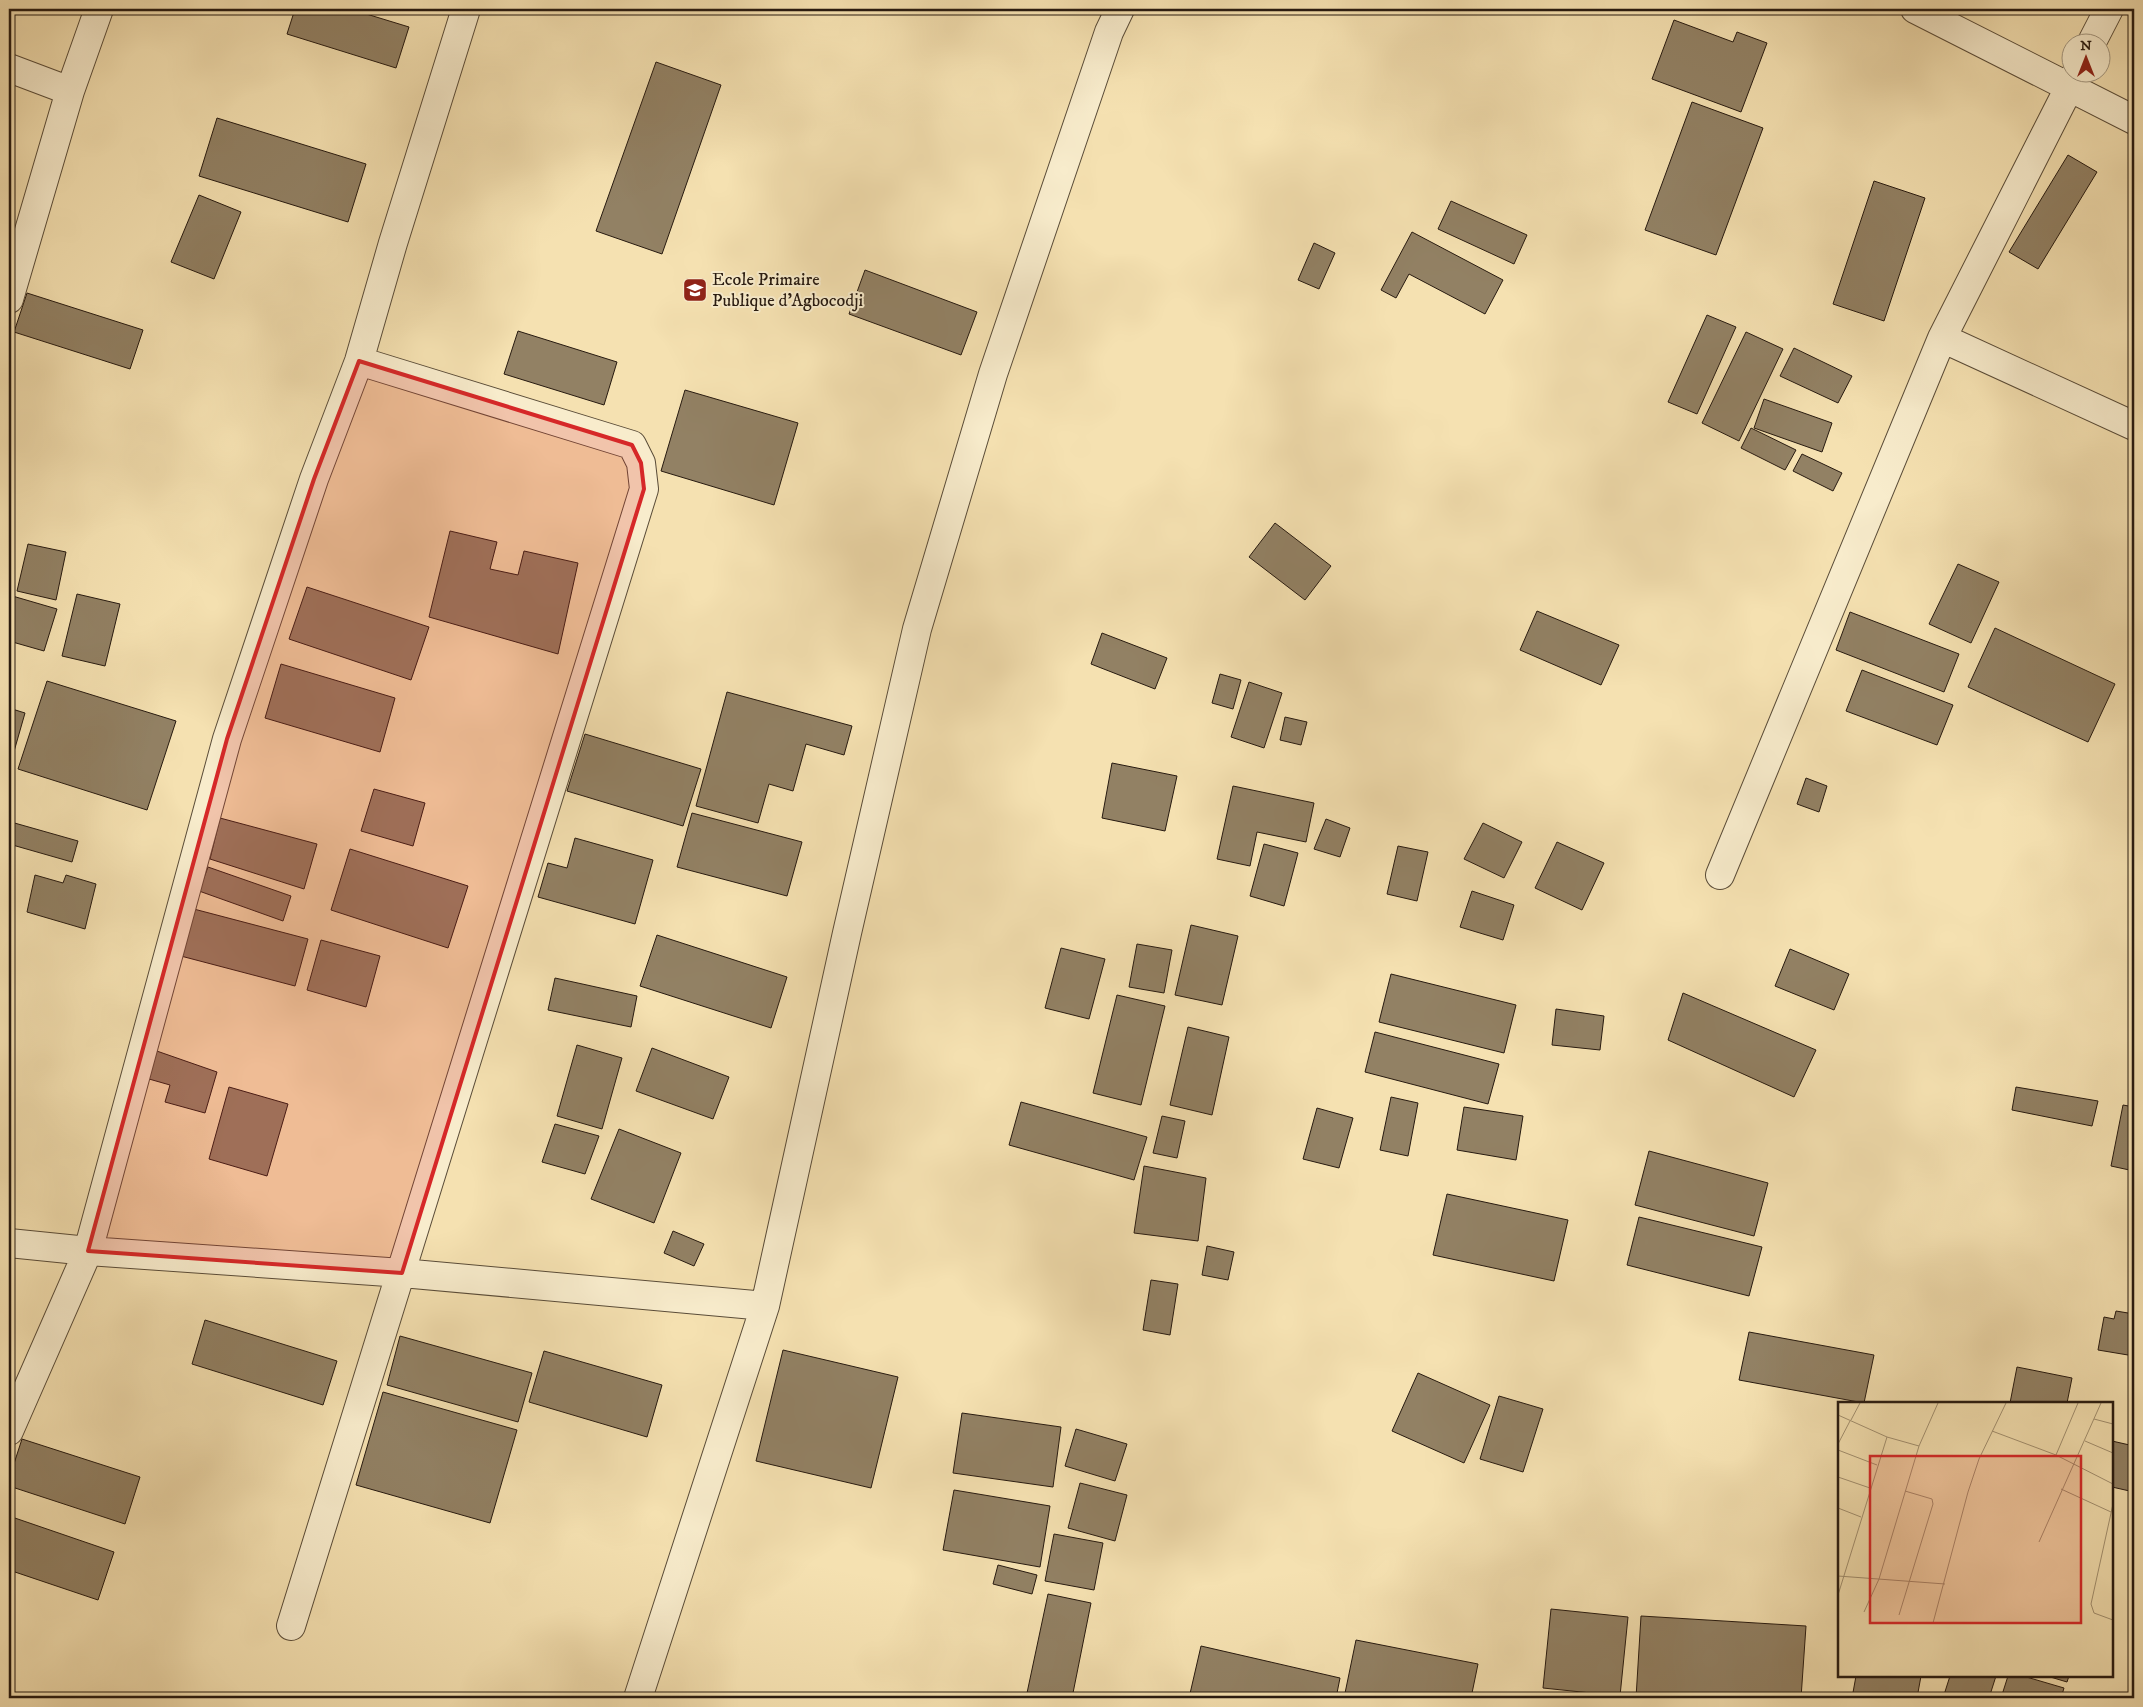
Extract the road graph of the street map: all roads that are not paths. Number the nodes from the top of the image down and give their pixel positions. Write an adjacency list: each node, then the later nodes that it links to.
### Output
1 (98, 9): 11 (street)
2 (466, 9): 15 (street)
3 (1120, 9): 21 (street)
4 (1915, 9): 8 (street)
5 (2109, 9): 6 (street)
6 (2097, 32)
7 (9, 68): 11 (street)
8 (2060, 74)
9 (2072, 82): 14 (street)
10 (2076, 82): 12 (street)
11 (70, 91): 13 (street)
12 (2134, 120)
13 (9, 299)
14 (1942, 338): 16 (street); 17 (street)
15 (359, 361): 19 (street); 20 (street)
16 (2134, 426)
17 (1720, 875)
18 (9, 1243): 19 (street)
19 (88, 1250): 20 (street); 22 (street)
20 (402, 1273): 21 (street); 23 (street)
21 (765, 1306): 24 (street)
22 (9, 1431)
23 (291, 1626)
24 (638, 1698)

